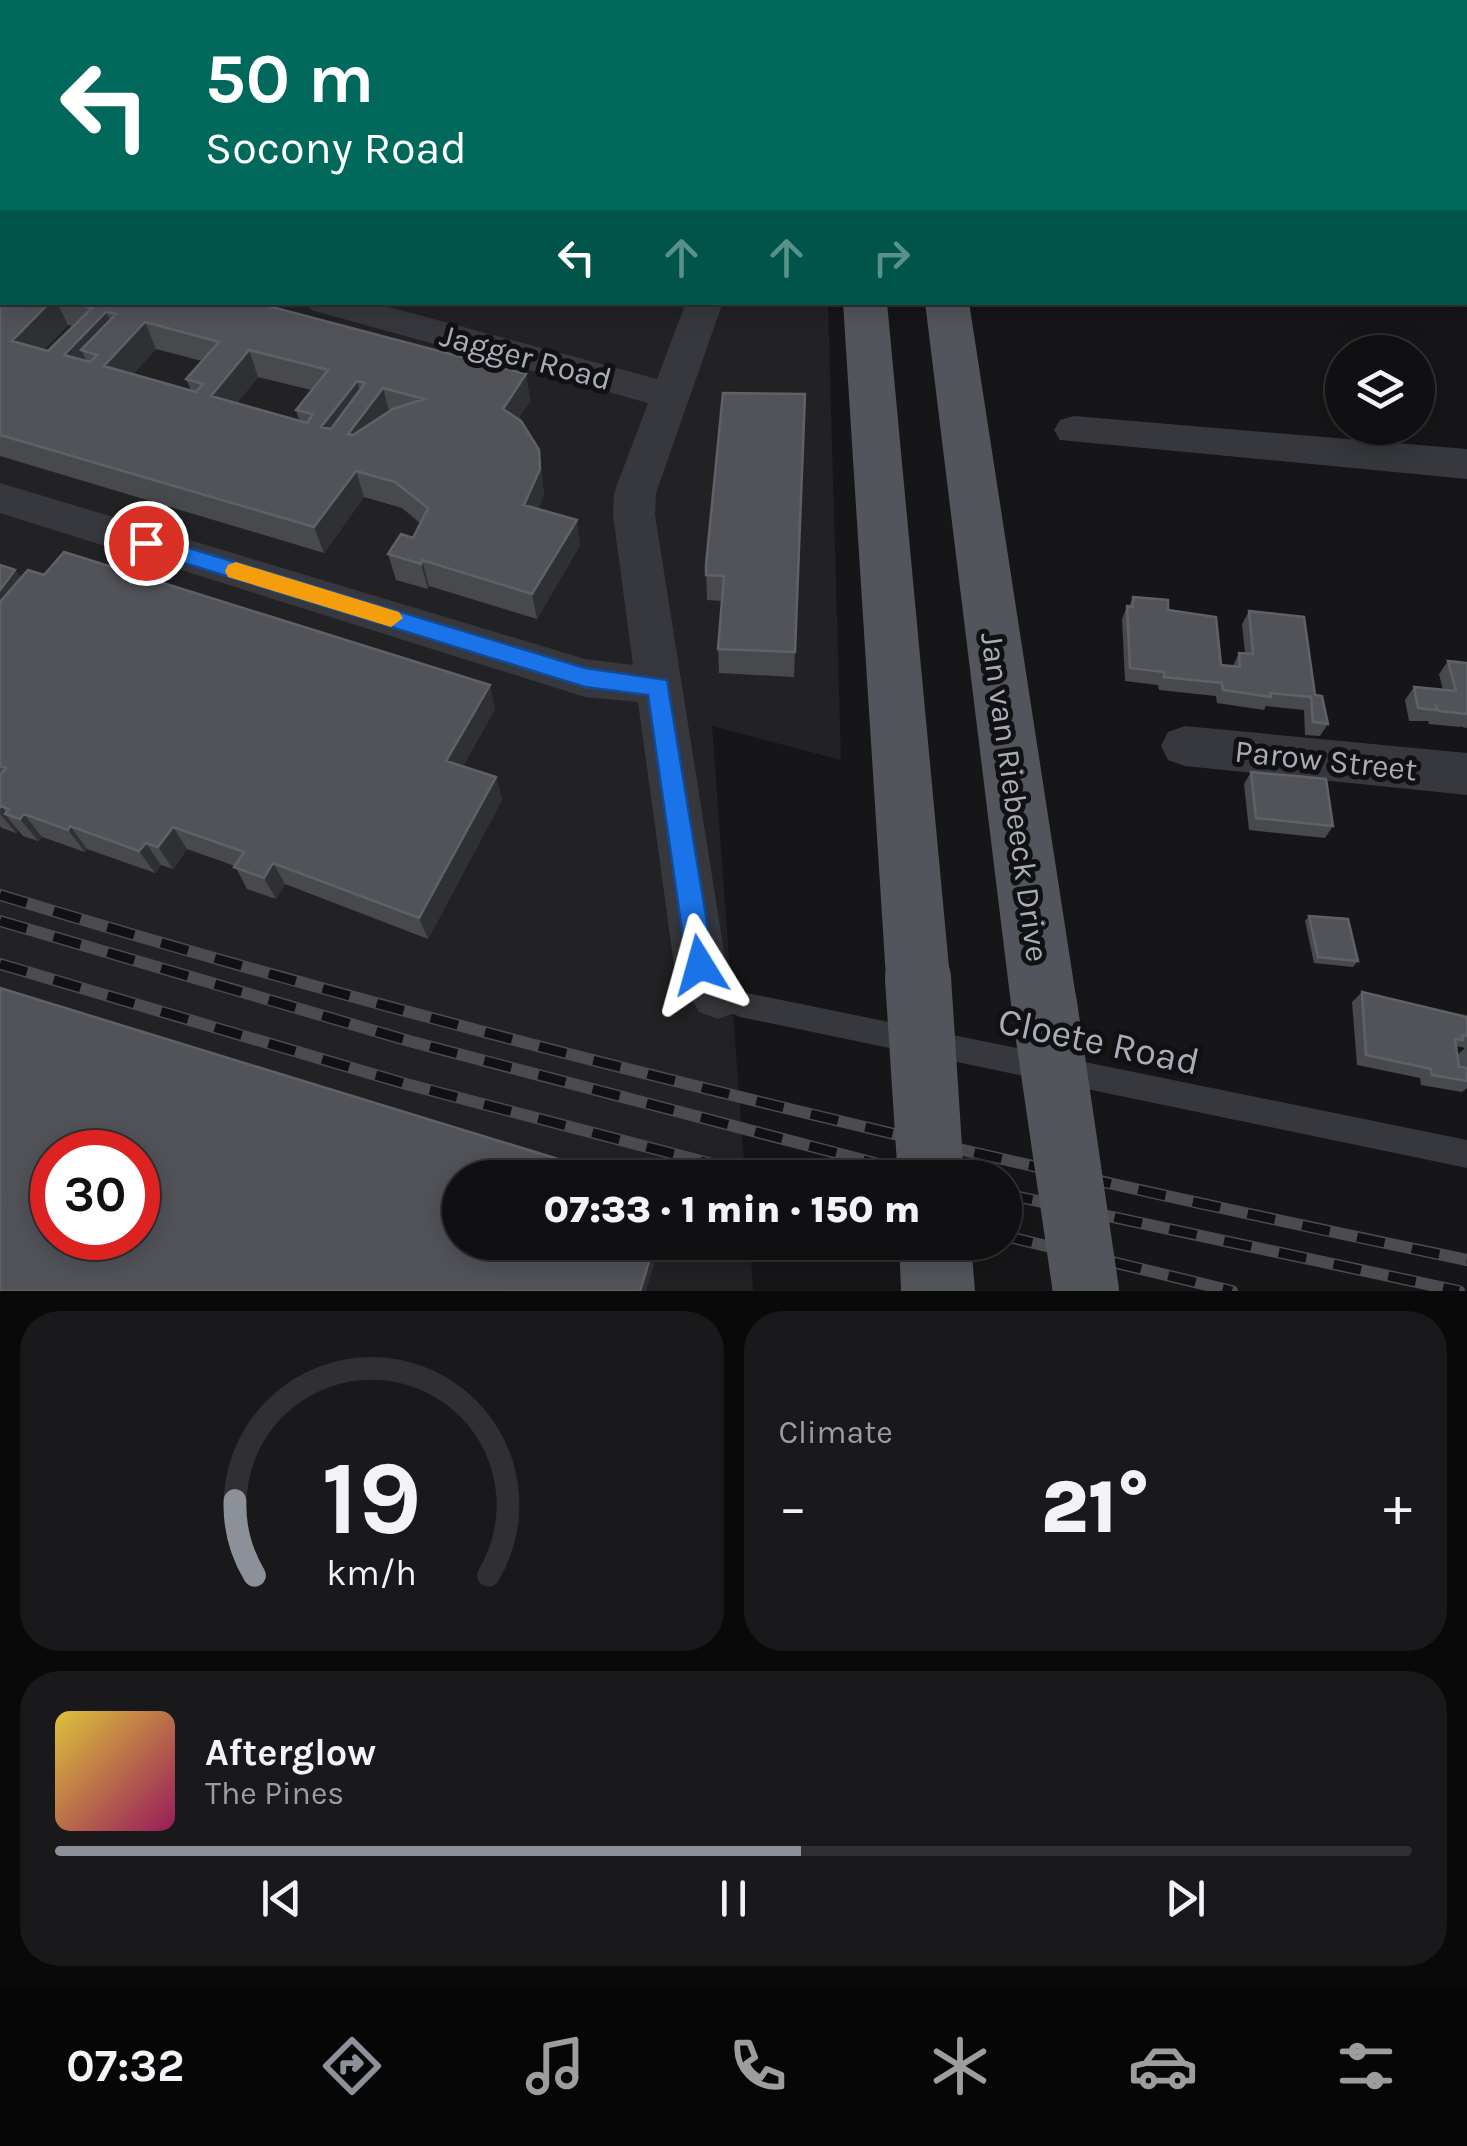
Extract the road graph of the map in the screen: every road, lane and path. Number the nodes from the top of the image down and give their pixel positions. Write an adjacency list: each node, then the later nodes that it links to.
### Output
1 (335, 305): 5 (street, Jagger Road)
2 (704, 305): 5 (street)
3 (865, 305): 14 (main road, bridge)
4 (947, 305): 17 (main road, Jan van Riebeeck Drive, bridge)
5 (670, 396): 9 (street)
6 (1074, 430): 7 (street)
7 (1467, 464)
8 (0, 498): 9 (street)
9 (658, 686): 12 (street)
10 (1185, 746): 11 (street, Parow Street)
11 (1467, 774)
12 (718, 994): 13 (lane, Cloete Road)
13 (1467, 1154)
14 (930, 1160)
15 (936, 1260): 16 (main road)
16 (938, 1291)
17 (1086, 1291)

